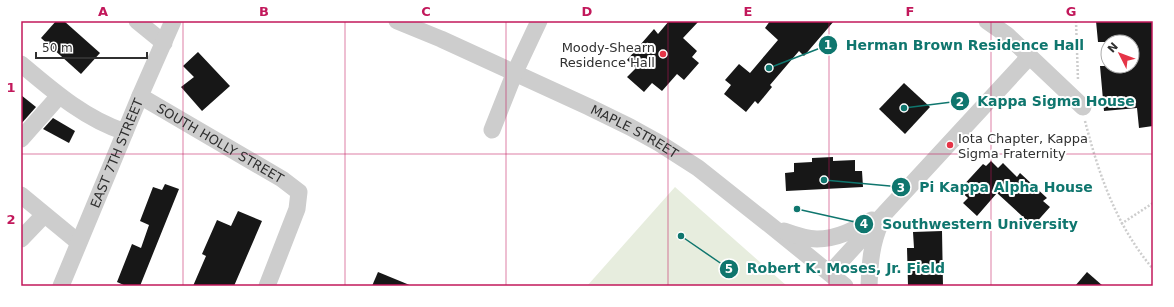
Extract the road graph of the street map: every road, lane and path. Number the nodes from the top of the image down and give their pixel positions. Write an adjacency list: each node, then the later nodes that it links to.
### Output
1 (138, 21): 7 (street)
2 (173, 21): 7 (street, EAST 7TH STREET)
3 (398, 21): 10 (street, MAPLE STREET)
4 (538, 21): 10 (street)
5 (987, 21): 8 (street)
6 (1076, 21): 13 (path)
7 (164, 43): 12 (street, EAST 7TH STREET)
8 (1029, 57): 13 (street); 19 (street)
9 (21, 64): 11 (street)
10 (515, 72): 14 (street); 22 (street, MAPLE STREET)
11 (59, 96): 15 (street); 16 (street)
12 (140, 96): 15 (street, EAST 7TH STREET); 28 (street, SOUTH HOLLY STREET)
13 (1082, 107): 21 (path)
14 (492, 130)
15 (125, 132): 24 (street, EAST 7TH STREET)
16 (21, 139)
17 (21, 194): 20 (street)
18 (1153, 202): 21 (path)
19 (885, 213): 22 (street); 26 (street); 30 (street)
20 (44, 215): 23 (street); 24 (street)
21 (1121, 224): 25 (path)
22 (775, 229): 26 (street, MAPLE STREET)
23 (21, 239)
24 (78, 242): 27 (street, EAST 7TH STREET)
25 (1153, 269)
26 (830, 274): 29 (street, MAPLE STREET)
27 (61, 286)
28 (267, 286)
29 (845, 286)
30 (869, 286)

